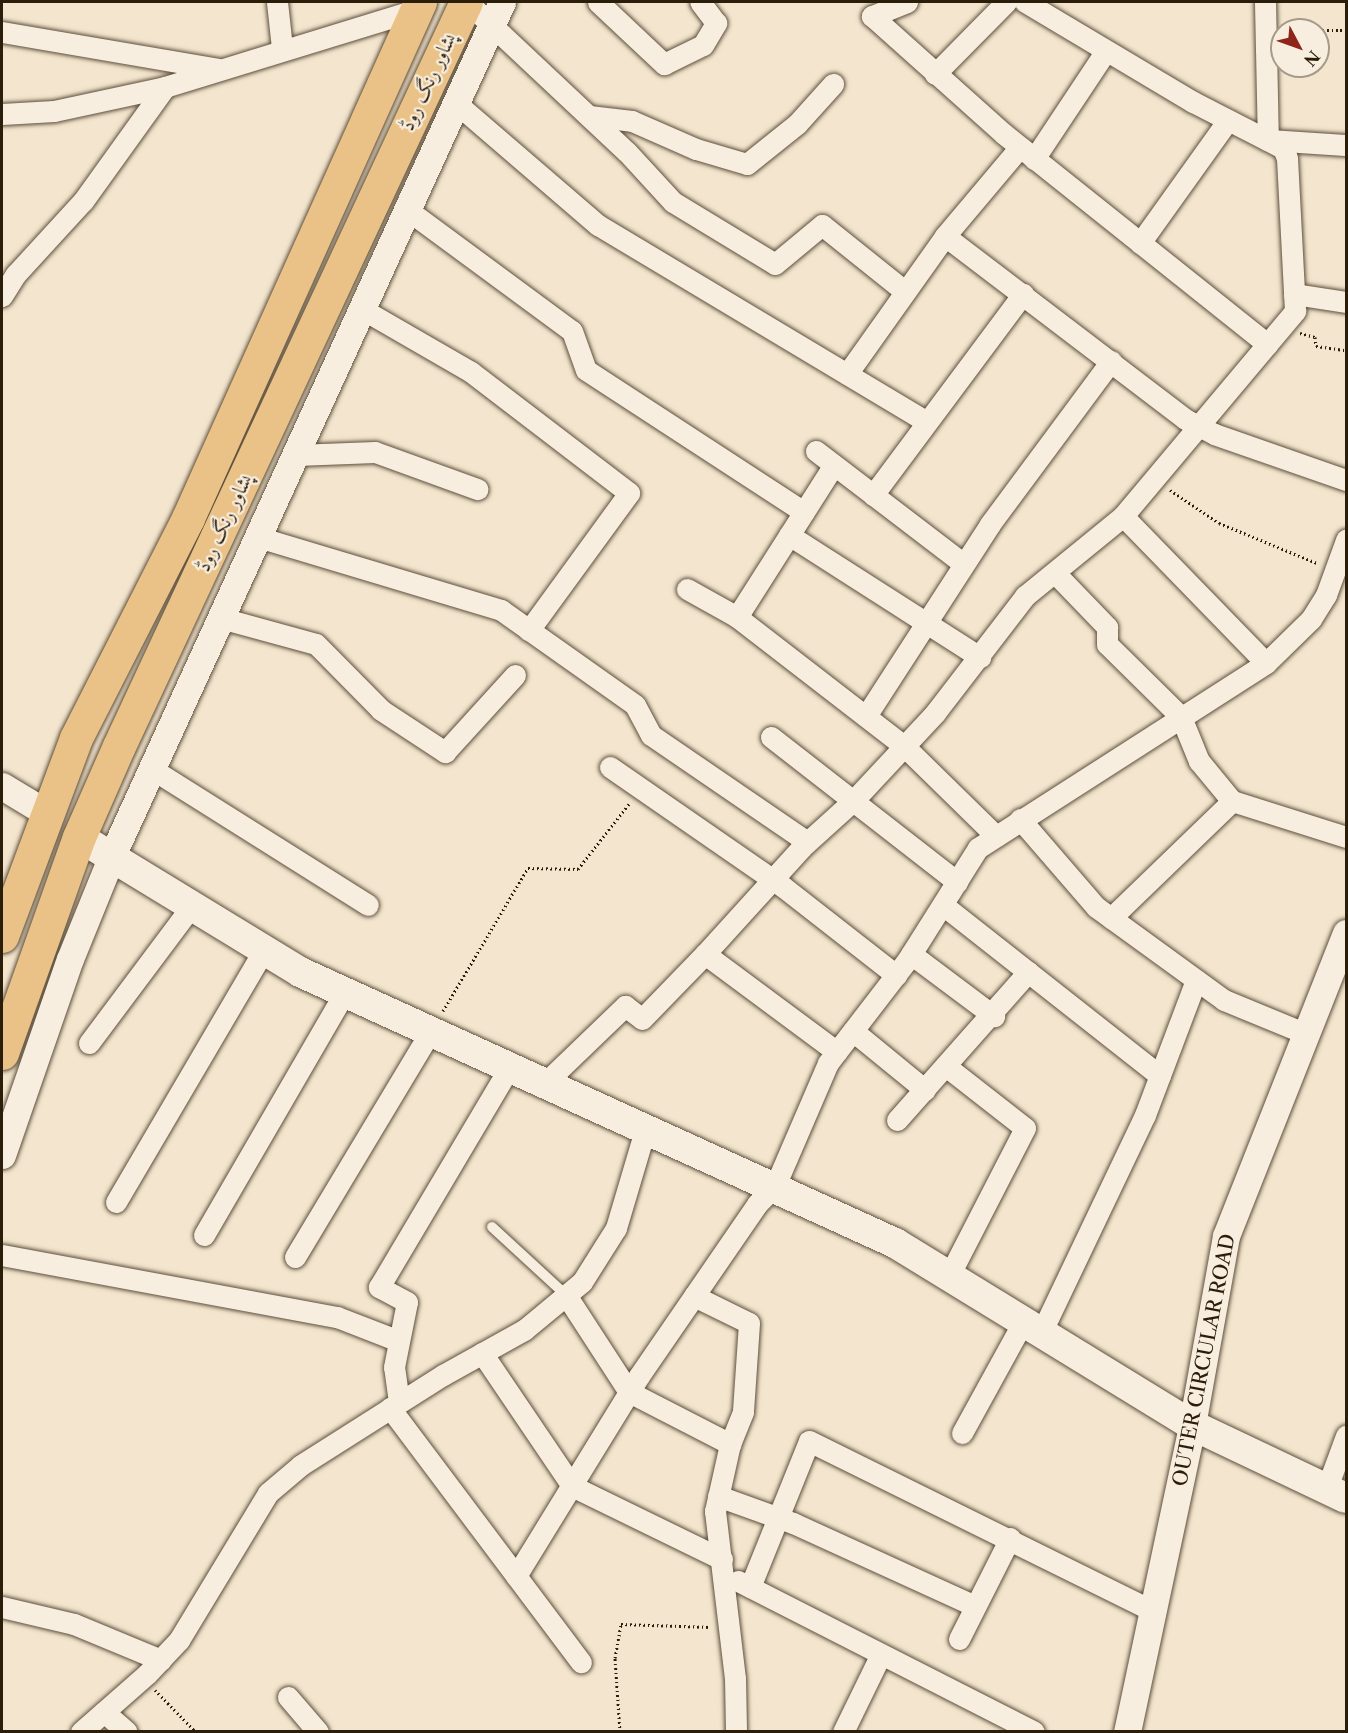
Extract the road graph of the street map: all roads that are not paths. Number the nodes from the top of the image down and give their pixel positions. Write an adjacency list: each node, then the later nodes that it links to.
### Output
1 (277, 2): 12 (street)
2 (466, 2): 10 (street); 72 (highway, پشاور رنگ روڈ)
3 (598, 2): 4 (street)
4 (700, 2)
5 (906, 2): 15 (street)
6 (1006, 2): 15 (street)
7 (1025, 2): 13 (street)
8 (1265, 2): 22 (street)
9 (418, 6): 12 (street); 69 (highway, پشاور رنگ روڈ)
10 (497, 12): 18 (street); 20 (street)
11 (2, 32): 14 (street)
12 (282, 48): 14 (street)
13 (1105, 52): 21 (street); 24 (street)
14 (221, 69): 17 (street)
15 (935, 74): 24 (street)
16 (833, 84): 20 (street)
17 (165, 87): 19 (street); 31 (street)
18 (456, 103): 25 (street); 36 (street)
19 (2, 114)
20 (589, 116): 28 (street)
21 (1228, 120): 22 (street); 27 (street)
22 (1268, 140): 23 (street); 30 (street)
23 (1347, 145)
24 (1027, 153): 26 (street); 27 (street)
25 (409, 211): 33 (street); 45 (street)
26 (945, 236): 28 (street); 29 (street)
27 (1140, 243): 34 (street)
28 (903, 290): 36 (street)
29 (1023, 294): 35 (street); 37 (street)
30 (1294, 294): 32 (street); 34 (street)
31 (2, 296)
32 (1347, 302)
33 (362, 309): 40 (street); 56 (street)
34 (1267, 344): 38 (street)
35 (1111, 361): 38 (street); 50 (street)
36 (847, 374): 37 (street)
37 (927, 422): 44 (street)
38 (1199, 427): 42 (street); 46 (street)
39 (816, 451): 41 (street)
40 (296, 455): 43 (street); 48 (street)
41 (834, 465): 44 (street); 45 (street)
42 (1347, 480)
43 (477, 489)
44 (873, 495): 50 (street)
45 (804, 512): 47 (street)
46 (1123, 516): 51 (street); 58 (street)
47 (789, 536): 54 (street); 55 (street)
48 (258, 537): 53 (street); 56 (street)
49 (1347, 540): 58 (street)
50 (964, 564): 55 (street)
51 (1056, 574): 57 (street); 61 (street)
52 (687, 589): 54 (street)
53 (221, 618): 59 (street); 65 (street)
54 (738, 618): 60 (street)
55 (924, 623): 57 (street); 60 (street)
56 (529, 630): 74 (street)
57 (980, 657): 63 (street)
58 (1266, 663): 61 (street)
59 (515, 675)
60 (866, 717): 63 (street)
61 (1181, 717): 68 (street); 70 (street)
62 (771, 737): 67 (street)
63 (904, 746): 67 (street); 71 (street)
64 (610, 766): 76 (street)
65 (152, 769): 75 (street); 78 (street)
66 (2, 786): 69 (street)
67 (854, 800): 74 (street); 77 (street)
68 (1232, 801): 73 (street); 81 (street)
69 (45, 812): 83 (highway, پشاور رنگ روڈ)
70 (1020, 819): 71 (street); 81 (street)
71 (996, 836): 77 (street)
72 (79, 837): 75 (main road); 97 (highway, پشاور رنگ روڈ)
73 (1347, 837)
74 (807, 842): 76 (street)
75 (111, 858): 80 (main road); 105 (street)
76 (772, 879): 85 (street); 88 (street)
77 (957, 882): 79 (street)
78 (368, 905)
79 (943, 905): 86 (street); 87 (street)
80 (190, 908): 84 (main road); 95 (street)
81 (1111, 918): 89 (street)
82 (1347, 933): 94 (street, OUTER CIRCULAR ROAD)
83 (2, 936)
84 (264, 950): 90 (main road); 107 (street)
85 (705, 954): 96 (street); 101 (street)
86 (911, 954): 88 (street); 91 (street)
87 (1028, 972): 91 (street); 100 (street)
88 (896, 975): 93 (street)
89 (1196, 980): 94 (street); 100 (street)
90 (345, 992): 92 (main road); 109 (street)
91 (994, 1016): 99 (street)
92 (431, 1031): 98 (main road); 111 (street)
93 (853, 1031): 96 (street); 102 (street)
94 (1304, 1034): 120 (street, OUTER CIRCULAR ROAD)
95 (89, 1043)
96 (837, 1052): 106 (street)
97 (2, 1053)
98 (510, 1066): 101 (main road); 116 (street)
99 (947, 1067): 102 (street); 112 (street)
100 (1160, 1076): 115 (street)
101 (546, 1082): 104 (main road)
102 (925, 1090): 103 (street)
103 (897, 1120)
104 (646, 1127): 106 (main road); 113 (street)
105 (2, 1155)
106 (775, 1185): 112 (main road); 114 (street)
107 (117, 1202)
108 (492, 1227): 113 (lane)
109 (204, 1235)
110 (2, 1255): 116 (street)
111 (295, 1257)
112 (949, 1276): 115 (main road)
113 (566, 1295): 117 (street); 118 (street)
114 (694, 1296): 118 (street); 123 (street)
115 (1033, 1327): 120 (main road); 121 (street)
116 (399, 1341): 119 (street)
117 (482, 1353): 119 (street); 124 (street)
118 (630, 1392): 123 (street); 124 (street)
119 (395, 1405): 130 (street); 137 (street)
120 (1192, 1425): 125 (main road); 134 (street, OUTER CIRCULAR ROAD)
121 (963, 1433)
122 (1347, 1436): 125 (street)
123 (730, 1444): 126 (street)
124 (572, 1486): 129 (street); 130 (street)
125 (1336, 1494)
126 (718, 1496): 127 (street); 129 (street)
127 (778, 1518): 128 (street); 131 (street); 132 (street)
128 (1010, 1538): 132 (street); 134 (street)
129 (723, 1566): 131 (street); 144 (street)
130 (516, 1576): 138 (street)
131 (750, 1587): 136 (street)
132 (975, 1606): 135 (street)
133 (2, 1607): 137 (street)
134 (1153, 1611): 147 (street, OUTER CIRCULAR ROAD)
135 (959, 1639)
136 (880, 1656): 145 (street); 146 (street)
137 (161, 1660): 140 (street)
138 (581, 1662)
139 (288, 1697): 143 (street)
140 (104, 1712): 141 (street); 142 (street)
141 (81, 1731)
142 (127, 1731)
143 (318, 1731)
144 (736, 1731)
145 (843, 1731)
146 (1034, 1731)
147 (1127, 1731)

